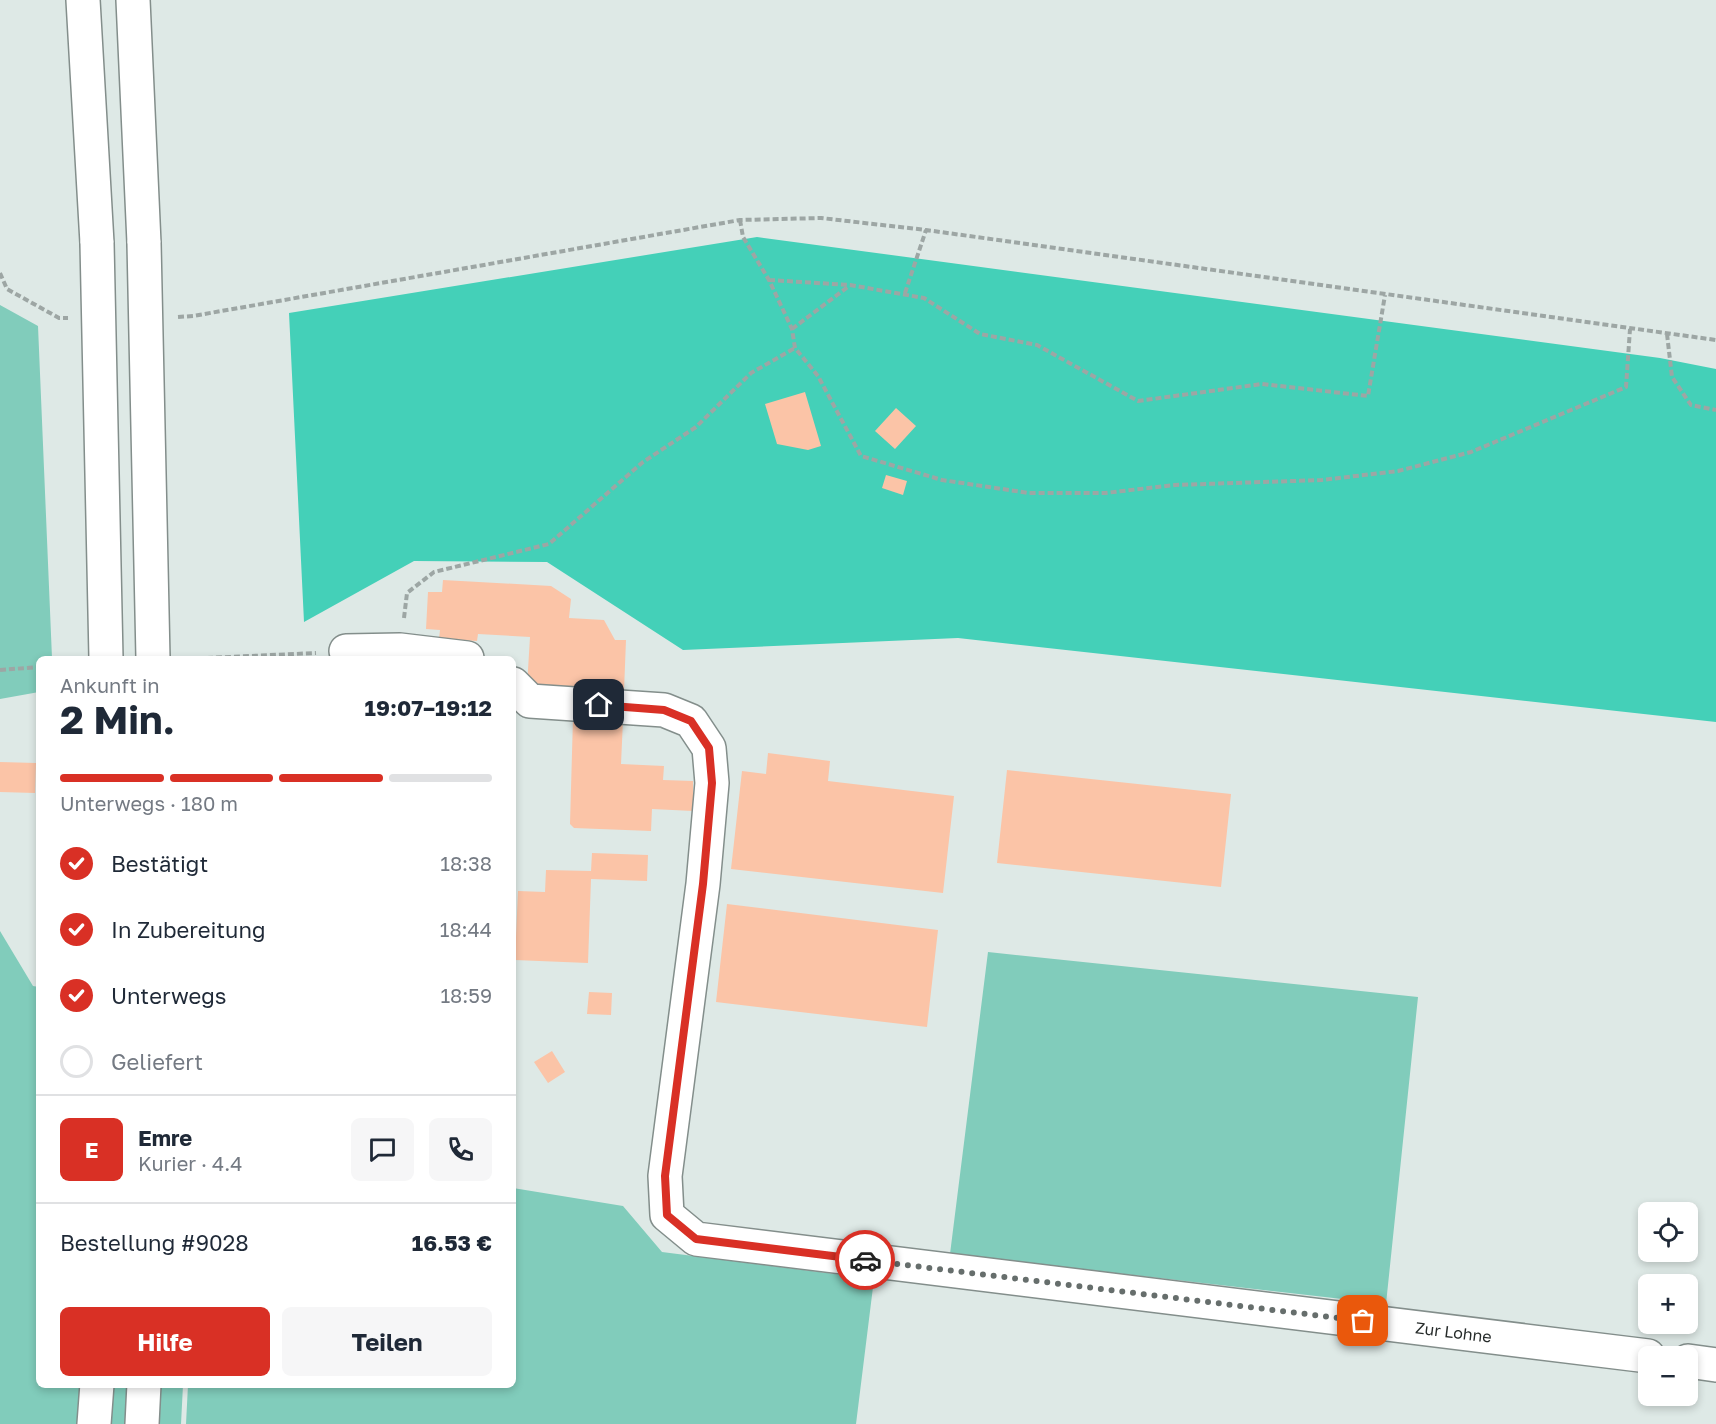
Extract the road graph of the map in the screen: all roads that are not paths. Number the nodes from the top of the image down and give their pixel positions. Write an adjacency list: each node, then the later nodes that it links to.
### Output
1 (83, 0): 4 (main road, bridge)
2 (133, 0): 5 (main road, bridge)
3 (346, 651): 6 (main road)
4 (106, 656)
5 (153, 656)
6 (450, 656)
7 (516, 687): 8 (main road, Zur Lohne)
8 (1638, 1355)
9 (1698, 1362): 10 (main road)
10 (1716, 1365)
11 (97, 1388): 13 (main road)
12 (144, 1388): 14 (main road)
13 (94, 1424)
14 (142, 1424)

